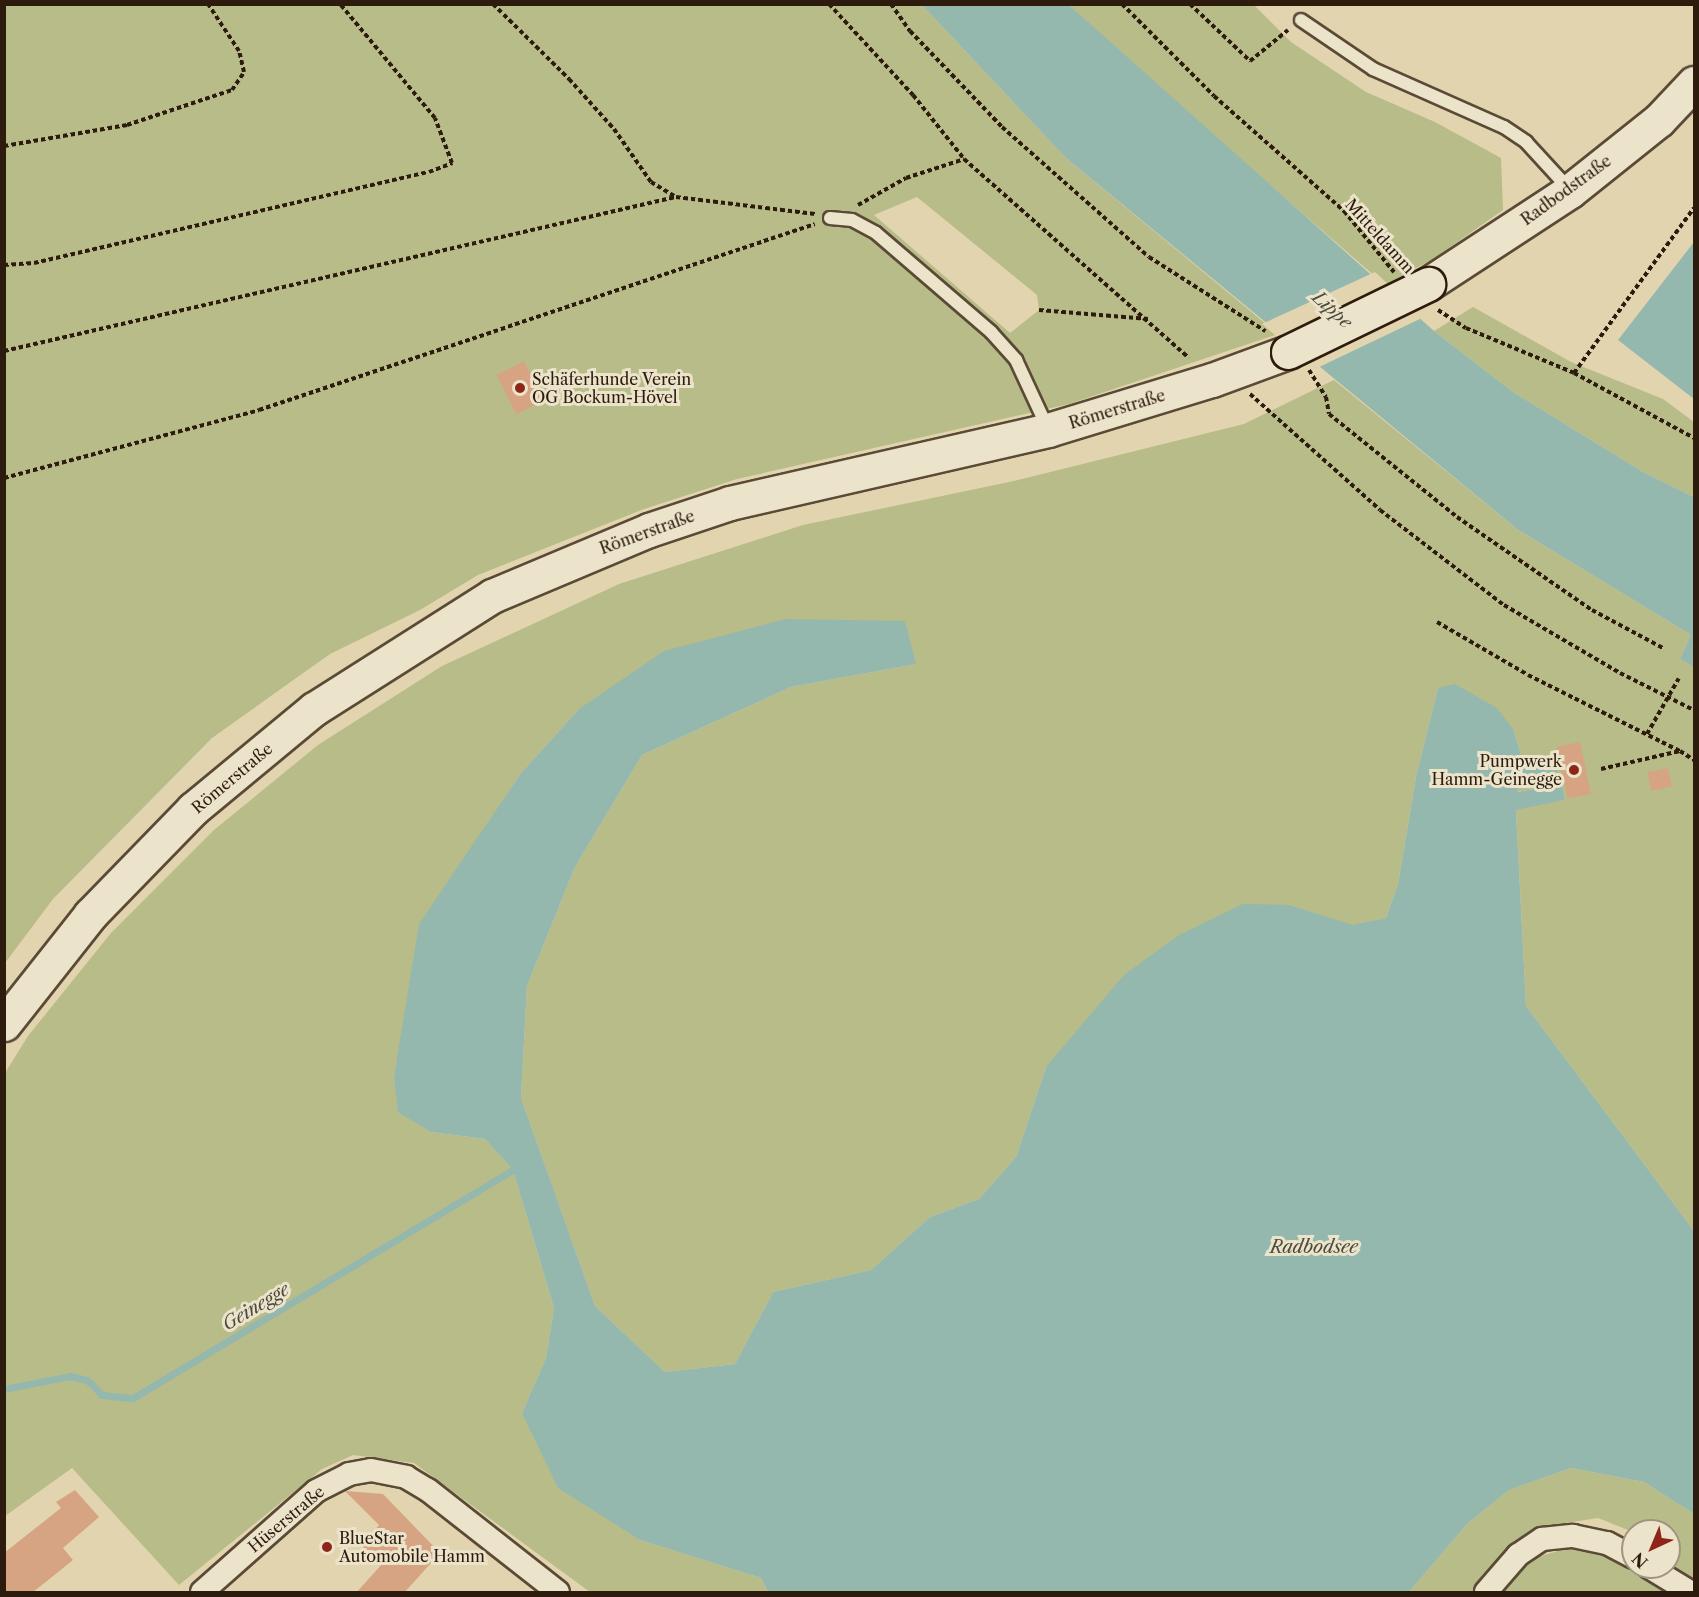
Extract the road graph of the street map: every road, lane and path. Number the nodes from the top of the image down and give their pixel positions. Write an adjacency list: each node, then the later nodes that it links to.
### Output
1 (208, 4): 10 (path)
2 (340, 4): 16 (path)
3 (493, 4): 13 (path)
4 (829, 4): 11 (path)
5 (891, 4): 20 (path)
6 (1122, 4): 17 (path, Mitteldamm)
7 (1190, 4): 8 (path)
8 (1301, 20): 12 (lane)
9 (1695, 83): 12 (main road, Radbodstraße)
10 (4, 146)
11 (964, 159): 15 (path); 19 (path)
12 (1570, 191): 17 (main road, Radbodstraße)
13 (676, 197): 15 (path); 21 (path)
14 (1695, 208): 23 (path)
15 (830, 218): 25 (lane); 27 (path)
16 (4, 265)
17 (1421, 290): 23 (path, Mitteldamm); 24 (main road, Römerstraße, bridge)
18 (1039, 310): 19 (path)
19 (1149, 319): 24 (path)
20 (1256, 322)
21 (4, 351)
22 (1313, 373): 29 (path)
23 (1574, 373): 26 (path, Mitteldamm)
24 (1221, 377): 25 (main road, Römerstraße); 31 (path)
25 (1048, 430): 37 (main road, Römerstraße)
26 (1695, 438)
27 (4, 478)
28 (1437, 622): 33 (path)
29 (1664, 648)
30 (1678, 678): 31 (path)
31 (1668, 697): 32 (path); 33 (path)
32 (1695, 710)
33 (1647, 734): 34 (path)
34 (1680, 751): 35 (path); 36 (path)
35 (1695, 760)
36 (1601, 769)
37 (4, 1024)
38 (1621, 1551): 42 (street)
39 (1668, 1579): 43 (street)
40 (202, 1593): 41 (street, Hüserstraße)
41 (558, 1593)
42 (1486, 1593)
43 (1690, 1593)

